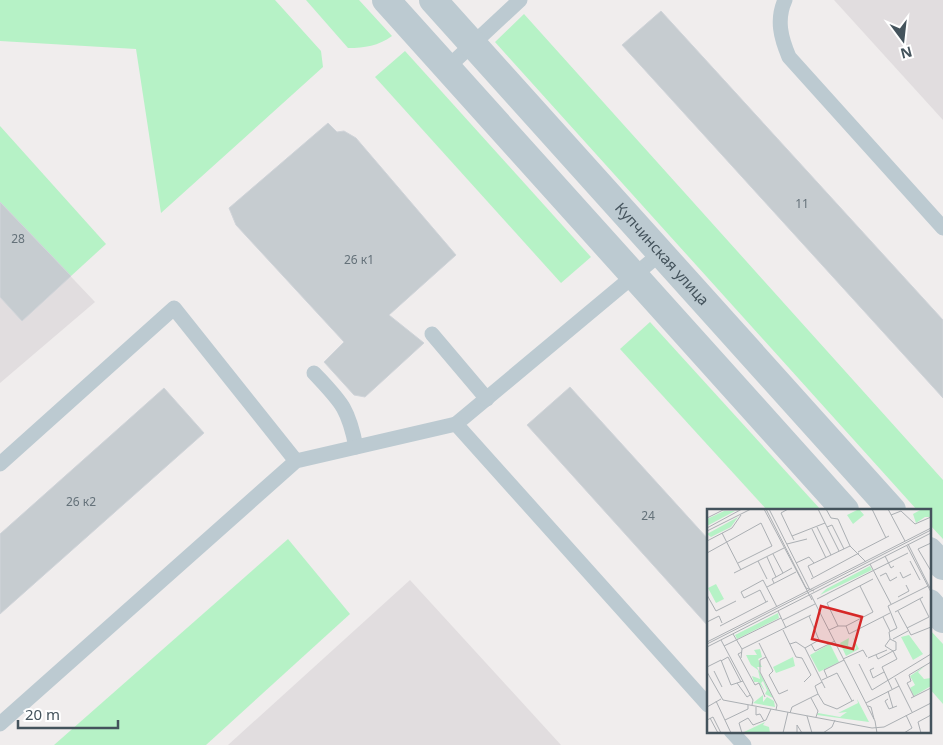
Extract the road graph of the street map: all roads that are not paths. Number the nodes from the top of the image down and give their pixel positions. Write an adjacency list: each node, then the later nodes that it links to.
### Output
1 (386, 0): 6 (street)
2 (433, 0): 5 (street, Купчинская улица)
3 (520, 0): 5 (lane)
4 (785, 0): 7 (lane)
5 (473, 44): 6 (lane); 8 (street, Купчинская улица)
6 (447, 68): 9 (street)
7 (943, 228)
8 (661, 253): 9 (lane); 18 (street, Купчинская улица)
9 (635, 277): 12 (lane); 17 (street)
10 (432, 334): 12 (lane)
11 (314, 373): 14 (lane)
12 (487, 399): 13 (lane)
13 (456, 424): 14 (lane); 23 (lane)
14 (356, 447): 15 (lane)
15 (296, 461): 16 (lane); 24 (lane)
16 (0, 464)
17 (844, 509)
18 (891, 509)
19 (930, 552): 20 (street)
20 (943, 566)
21 (930, 604): 22 (street)
22 (943, 619)
23 (707, 704)
24 (0, 724)
25 (733, 732): 26 (lane)
26 (744, 745)

